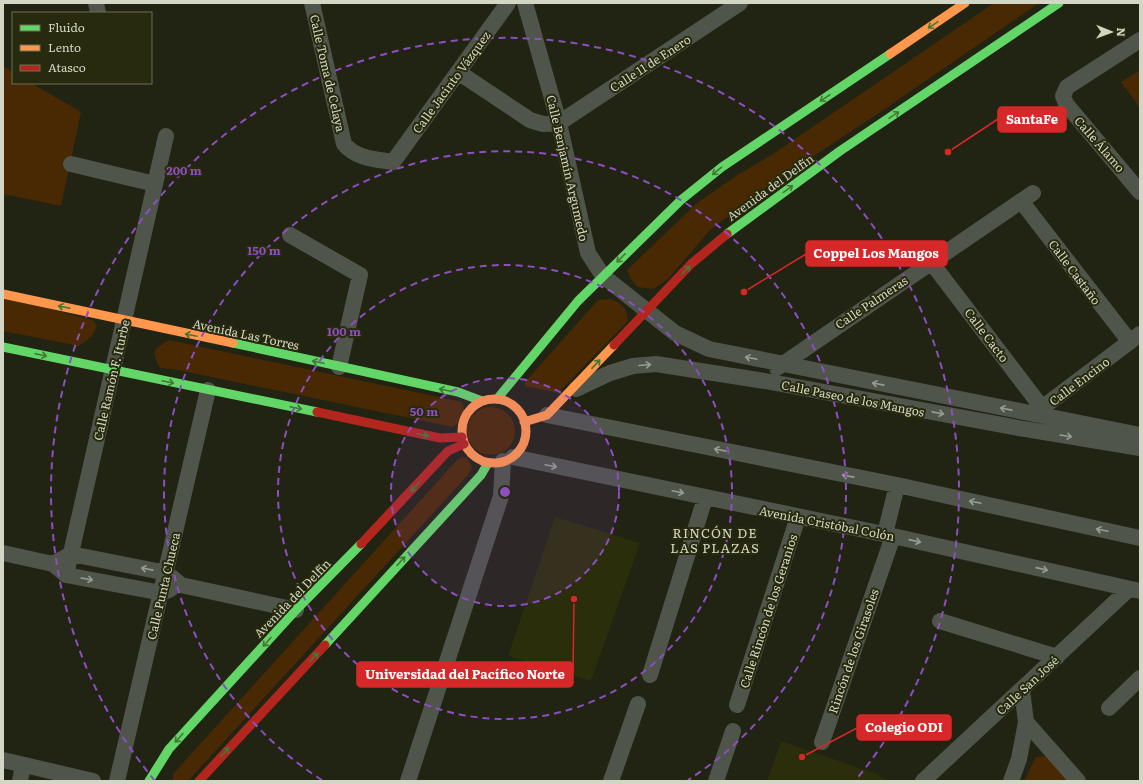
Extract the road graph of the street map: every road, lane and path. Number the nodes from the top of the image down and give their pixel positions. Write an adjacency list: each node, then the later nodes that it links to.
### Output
1 (312, 3): 11 (street, Calle Toma de Celaya)
2 (508, 3): 8 (street, Calle Jacinto Vázquez)
3 (964, 3): 18 (street, one-way to 18)
4 (1060, 3): 20 (street, Avenida del Delfín, one-way to 4)
5 (732, 5): 9 (street, Calle 11 de Enero)
6 (531, 6): 9 (street, Calle Benjamín Argumedo)
7 (1140, 40): 14 (street, Calle Álamo)
8 (458, 72): 9 (street); 11 (street, Calle Jacinto Vázquez)
9 (559, 123): 18 (street, Calle Benjamín Argumedo)
10 (166, 136): 13 (street, Calle Ramón F. Iturbe)
11 (393, 162)
12 (71, 164): 13 (street)
13 (156, 184): 21 (street, Calle Ramón F. Iturbe)
14 (1140, 192)
15 (1027, 197): 17 (street, Calle Palmeras); 22 (street, Calle Castaño)
16 (290, 235): 25 (street)
17 (931, 262): 24 (street, Calle Palmeras); 32 (street, Calle Cacto)
18 (603, 276): 20 (street, Calle Benjamín Argumedo); 30 (street)
19 (3, 294): 21 (street, Avenida Las Torres, one-way to 19)
20 (646, 310): 24 (street, Calle Paseo de los Mangos, one-way to 20); 29 (street, Avenida del Delfín, one-way to 20)
21 (124, 320): 25 (street, Avenida Las Torres, one-way to 21); 26 (street, Calle Ramón F. Iturbe)
22 (1135, 338): 32 (street, Calle Encino)
23 (3, 347): 26 (street, one-way to 26)
24 (780, 364): 27 (street, Calle Palmeras); 32 (street, Calle Paseo de los Mangos, one-way to 24)
25 (339, 367): 31 (street, Avenida Las Torres, one-way to 25)
26 (113, 370): 28 (street, one-way to 28); 46 (street, Calle Ramón F. Iturbe)
27 (765, 381): 29 (street, Calle Paseo de los Mangos, one-way to 27); 35 (street, Calle Paseo de los Mangos, one-way to 35)
28 (208, 390): 37 (street, one-way to 37); 48 (street, Calle Punta Chueca)
29 (569, 393): 33 (street, Avenida del Delfín)
30 (497, 399): 31 (street); 34 (street)
31 (482, 401): 37 (street)
32 (1038, 411): 35 (street, Calle Encino); 36 (street, Calle Paseo de los Mangos)
33 (547, 415): 34 (street, Avenida del Delfín); 40 (street, one-way to 33)
34 (524, 422): 39 (street)
35 (1018, 428): 38 (street, Calle Paseo de los Mangos, one-way to 38)
36 (1140, 435)
37 (463, 440): 39 (street); 53 (street, Avenida del Delfín, one-way to 53)
38 (1140, 448)
39 (502, 460): 41 (street, Avenida Cristóbal Colón, one-way to 41); 71 (street, one-way to 39); 72 (street)
40 (897, 486): 43 (street, Rincón de los Girasoles); 44 (street, one-way to 40)
41 (705, 498): 42 (street, Avenida Cristóbal Colón); 56 (street)
42 (798, 517): 43 (street, Avenida Cristóbal Colón); 60 (street, Calle Rincón de los Geranios)
43 (889, 535): 51 (street, Avenida Cristóbal Colón, one-way to 51); 64 (street, Rincón de los Girasoles)
44 (1140, 538)
45 (3, 553): 47 (street)
46 (71, 554): 47 (street); 48 (street, one-way to 46); 49 (street, Calle Ramón F. Iturbe)
47 (53, 564): 49 (street)
48 (167, 573): 50 (street); 52 (street, Calle Punta Chueca)
49 (66, 575): 52 (street, one-way to 52)
50 (181, 585): 52 (street); 53 (street)
51 (1135, 590): 55 (street, Calle San José)
52 (162, 593): 69 (street, Calle Punta Chueca)
53 (296, 610): 70 (street, Avenida del Delfín, one-way to 70)
54 (940, 621): 55 (street)
55 (1057, 656): 58 (street, Calle San José)
56 (650, 675)
57 (1140, 678): 61 (street)
58 (1022, 690): 62 (street); 75 (street, Calle San José)
59 (638, 704): 73 (street)
60 (737, 705)
61 (1109, 708)
62 (1026, 722): 76 (street); 77 (street)
63 (733, 731): 74 (street)
64 (822, 742)
65 (3, 760): 66 (street)
66 (23, 765): 67 (street); 68 (street)
67 (20, 781)
68 (93, 781)
69 (117, 781)
70 (149, 781)
71 (199, 781)
72 (408, 781)
73 (611, 781)
74 (716, 781)
75 (923, 781)
76 (1011, 781)
77 (1078, 781)

